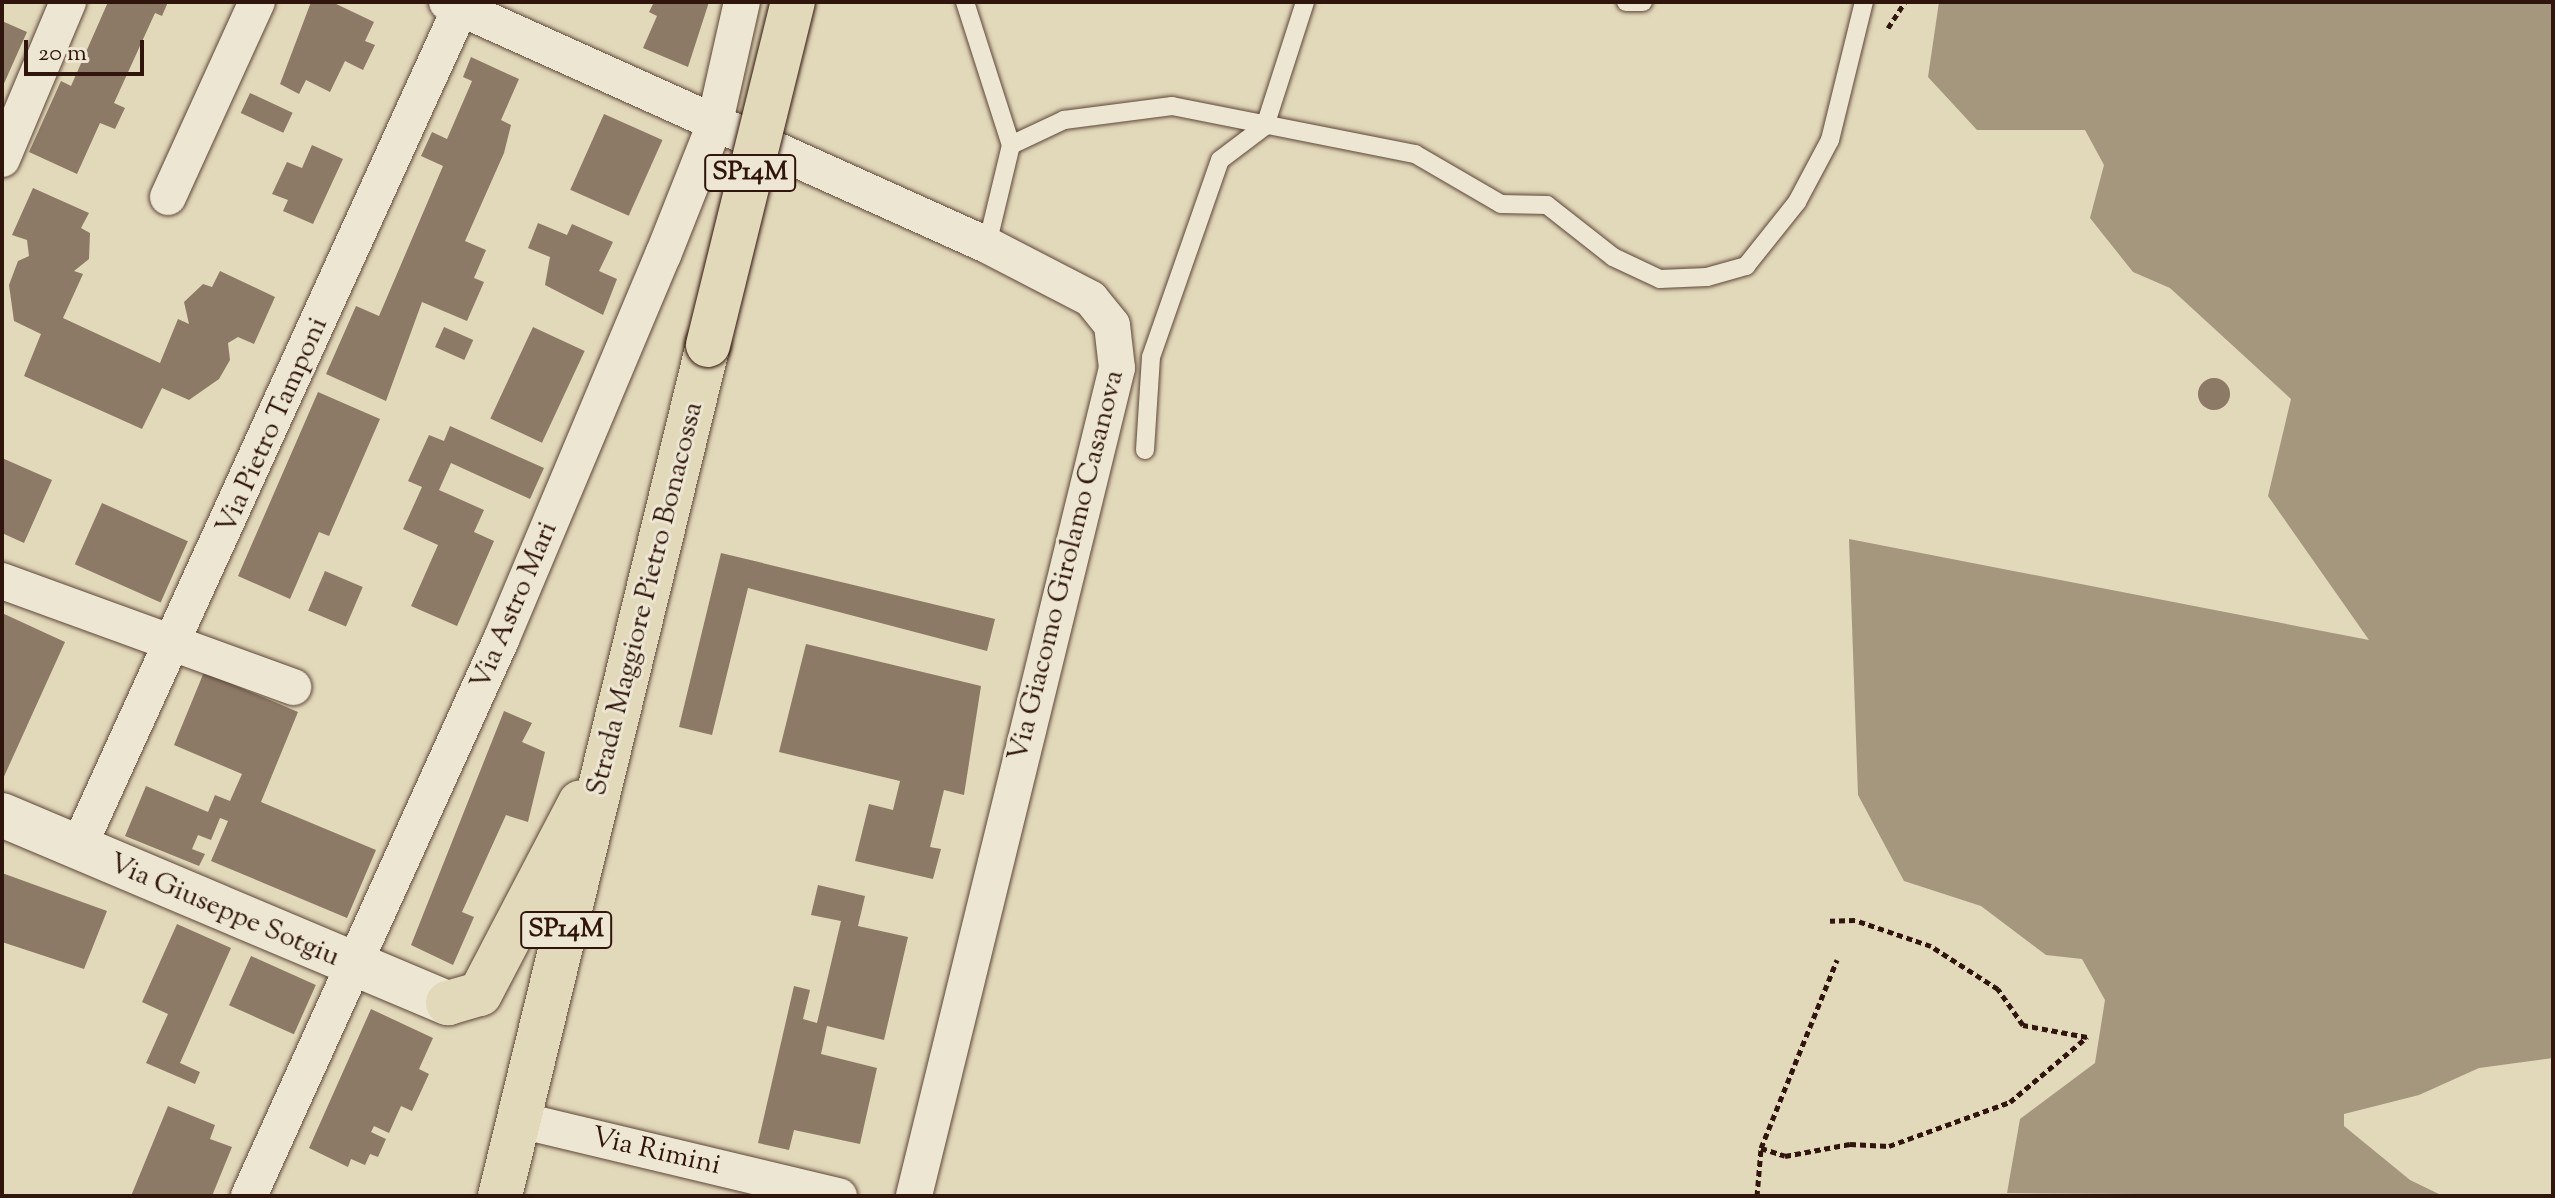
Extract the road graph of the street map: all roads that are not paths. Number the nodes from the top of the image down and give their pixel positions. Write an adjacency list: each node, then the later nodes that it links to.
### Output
1 (68, 2): 14 (street)
2 (257, 2): 15 (street)
3 (742, 2): 11 (street, Via Astro Mari)
4 (793, 2): 21 (main road, Strada Maggiore Pietro Bonacossa / SP14M, bridge)
5 (965, 2): 13 (lane)
6 (1305, 2): 12 (lane)
7 (1626, 2): 8 (lane)
8 (1643, 2)
9 (1864, 2): 12 (lane)
10 (457, 4): 11 (street, Via Giacomo Girolamo Casanova); 19 (street, Via Pietro Tamponi)
11 (714, 126): 16 (street, Via Giacomo Girolamo Casanova); 24 (street, Via Astro Mari)
12 (1265, 126): 13 (lane); 17 (lane)
13 (1011, 145): 16 (lane)
14 (2, 159)
15 (168, 197)
16 (987, 245): 30 (street, Via Giacomo Girolamo Casanova)
17 (1145, 450)
18 (2, 581): 19 (street)
19 (177, 640): 20 (street); 23 (street, Via Pietro Tamponi)
20 (293, 687)
21 (612, 741): 25 (main road); 26 (main road, Strada Maggiore Pietro Bonacossa / SP14M)
22 (2, 815): 23 (street, Via Giuseppe Sotgiu)
23 (78, 848): 24 (street, Via Giuseppe Sotgiu)
24 (355, 967): 25 (street, Via Giuseppe Sotgiu); 27 (street, Via Astro Mari)
25 (448, 1003)
26 (519, 1120): 28 (main road, Strada Maggiore Pietro Bonacossa / SP14M); 29 (street, Via Rimini)
27 (249, 1196)
28 (500, 1196)
29 (839, 1196)
30 (914, 1196)

